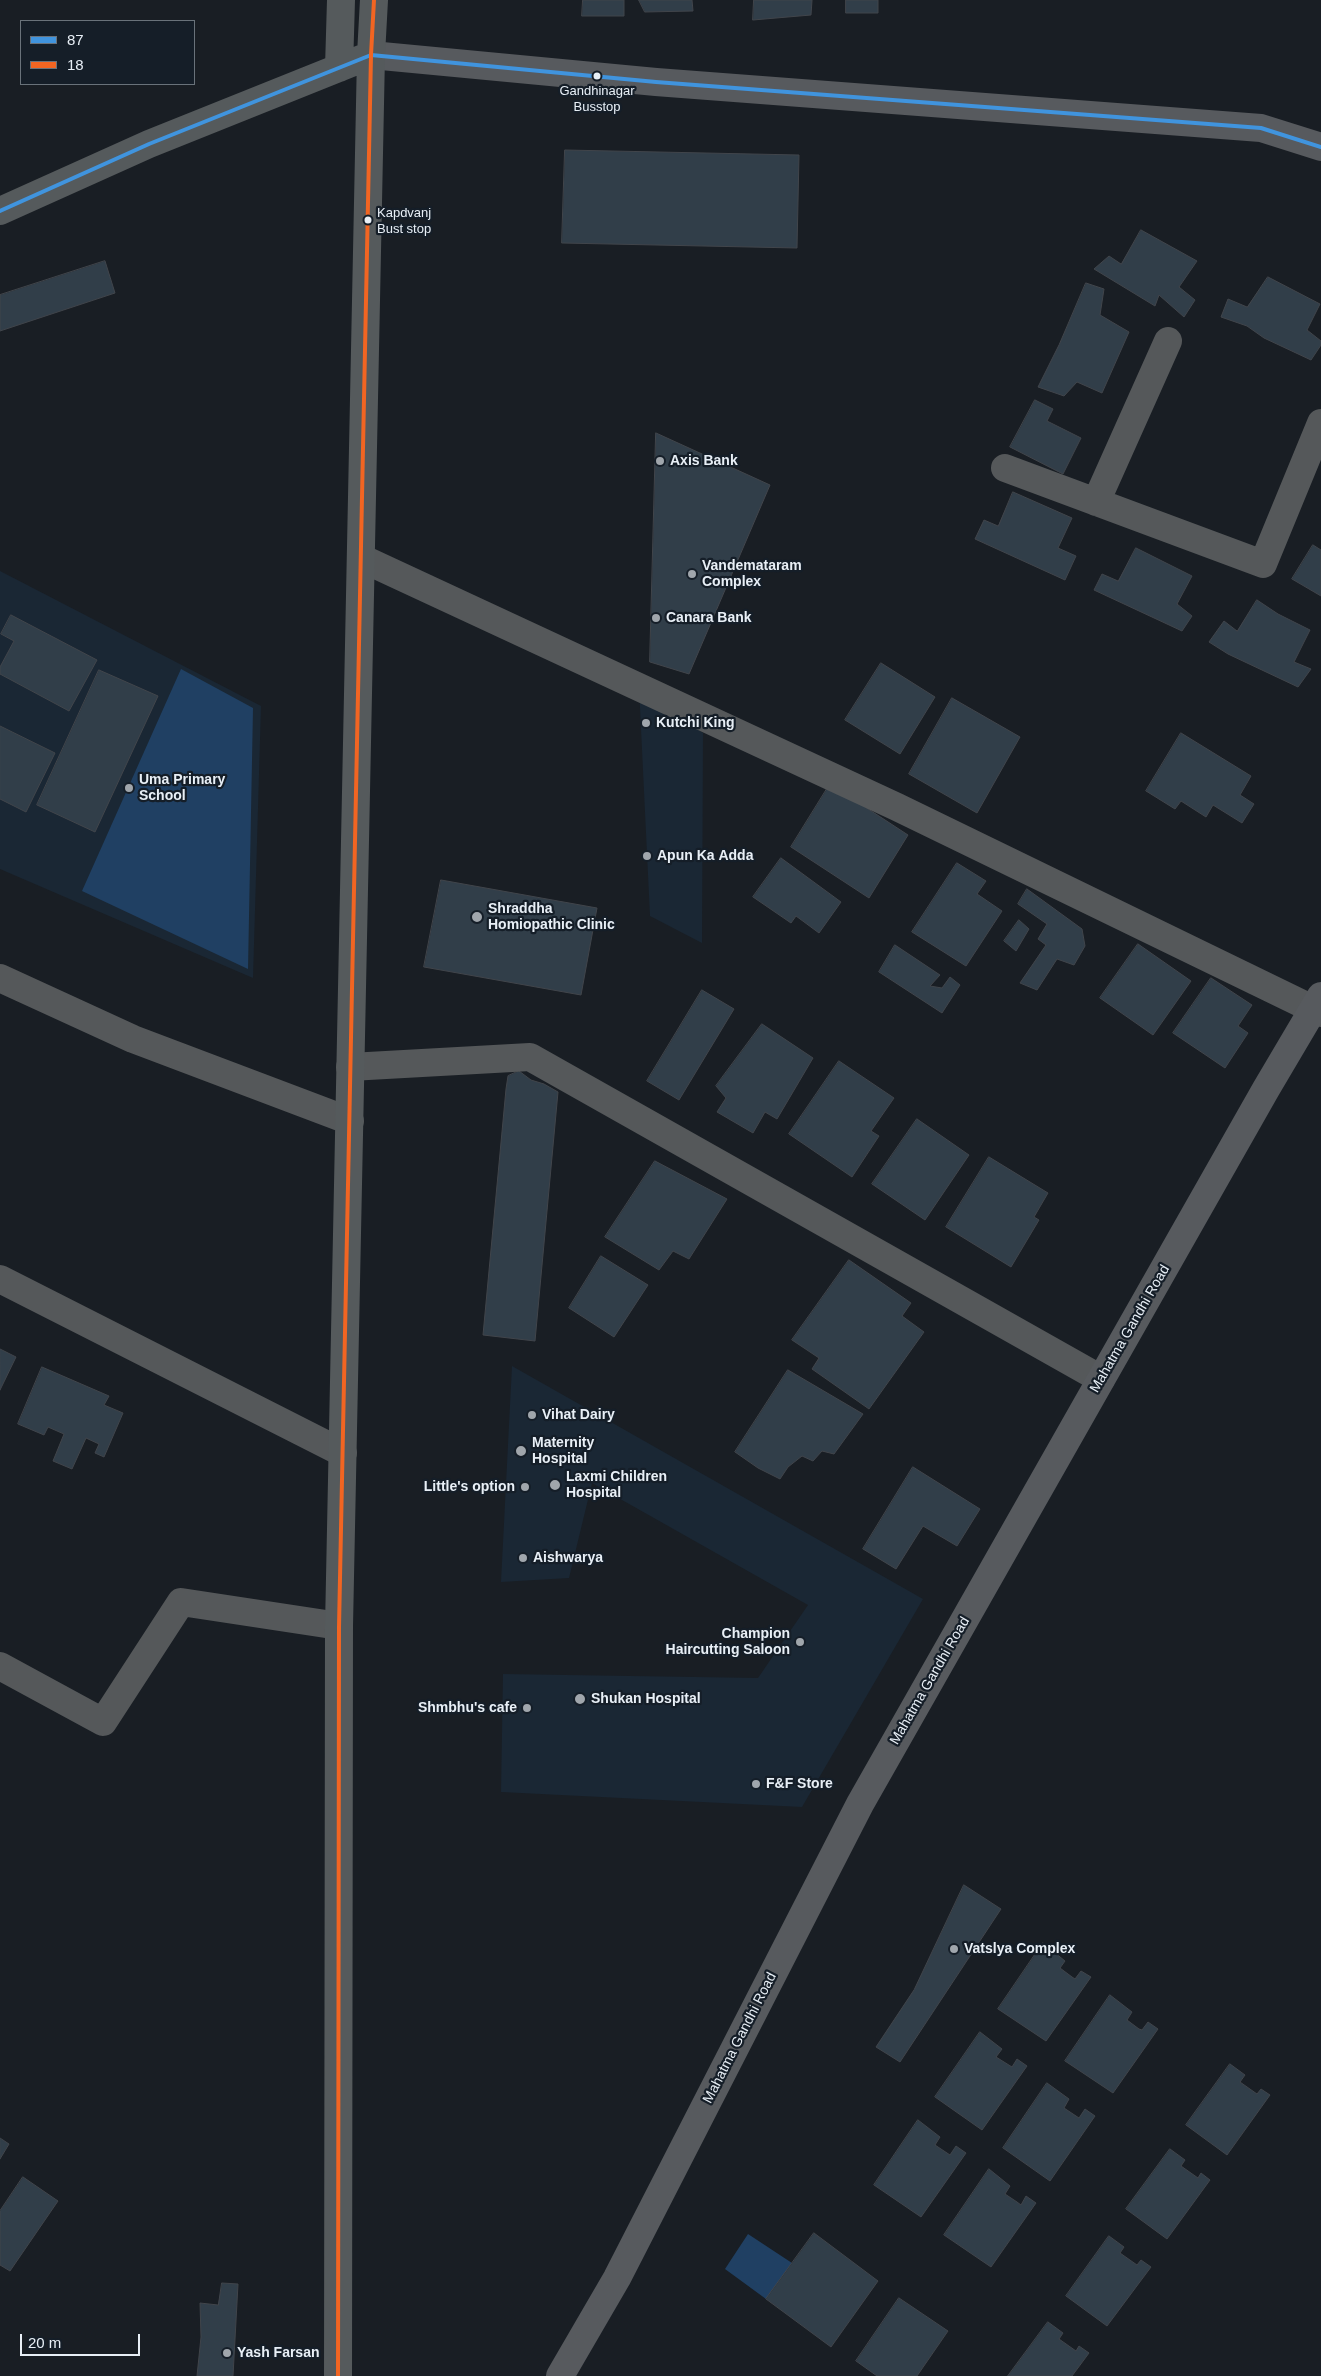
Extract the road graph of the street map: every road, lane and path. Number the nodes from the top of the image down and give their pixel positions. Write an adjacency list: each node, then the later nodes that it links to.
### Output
1 (341, 0): 4 (main road)
2 (374, 0): 3 (main road)
3 (371, 55): 4 (main road); 5 (street); 11 (main road)
4 (340, 68): 6 (main road)
5 (1321, 147)
6 (0, 211)
7 (1168, 341): 10 (street)
8 (1321, 424): 10 (street)
9 (1005, 468): 10 (street)
10 (1096, 502)
11 (361, 558): 13 (street); 14 (main road)
12 (0, 978): 15 (street)
13 (1319, 1006): 17 (street, Mahatma Gandhi Road)
14 (350, 1067): 15 (main road); 17 (street)
15 (350, 1121): 18 (main road)
16 (0, 1279): 18 (street)
17 (1101, 1380): 22 (street, Mahatma Gandhi Road)
18 (343, 1453): 19 (main road)
19 (339, 1626): 20 (street); 21 (main road)
20 (0, 1666)
21 (338, 2376)
22 (560, 2376)

